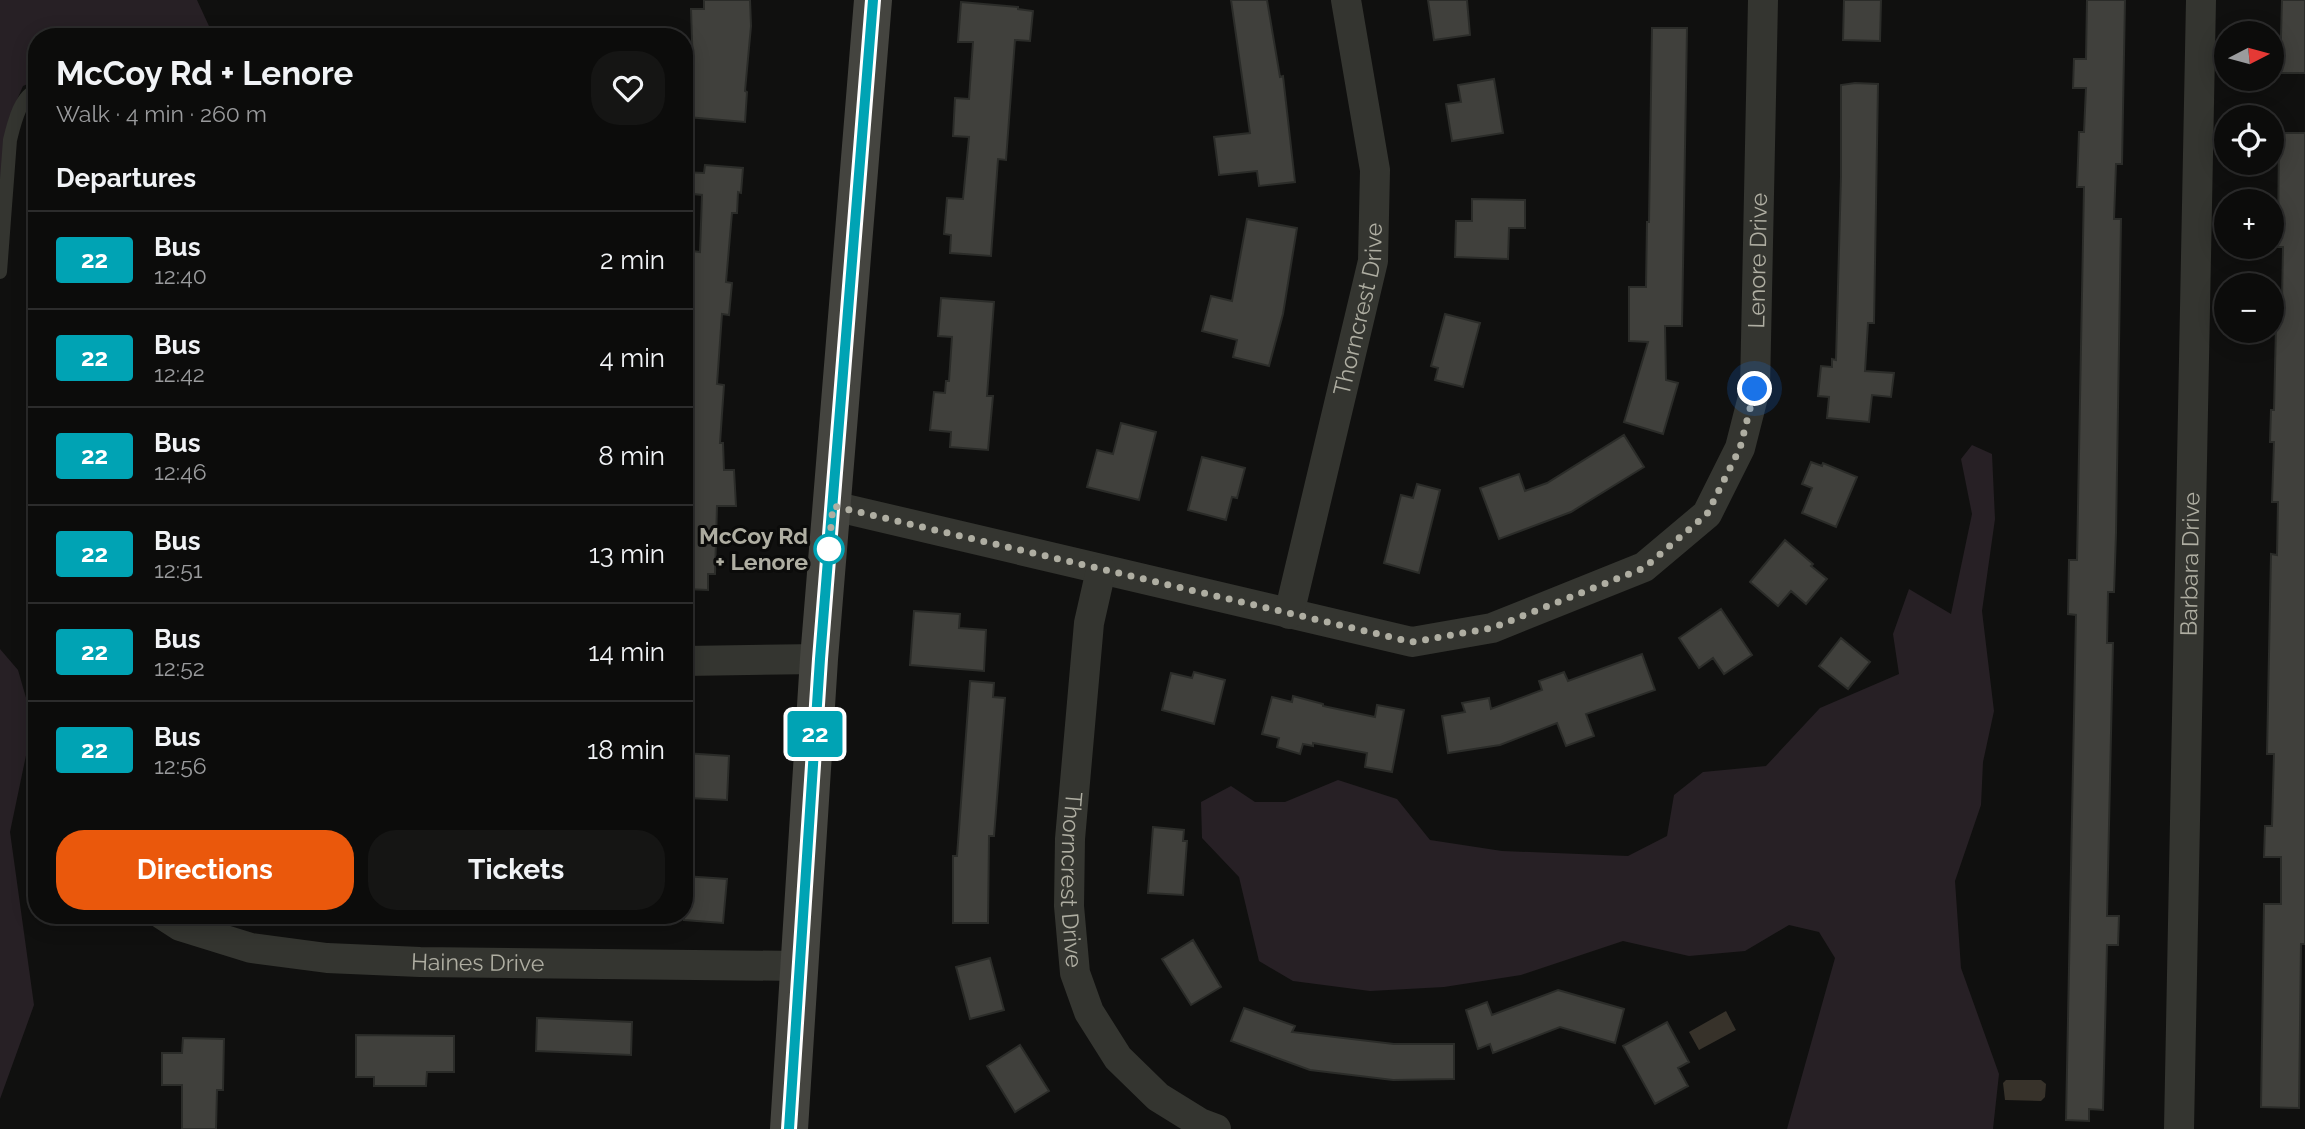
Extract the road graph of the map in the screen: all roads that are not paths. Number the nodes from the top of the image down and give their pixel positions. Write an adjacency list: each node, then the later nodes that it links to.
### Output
1 (873, 0): 7 (street)
2 (1346, 0): 9 (street, Thorncrest Drive)
3 (1763, 0): 9 (street, Lenore Drive)
4 (2201, 0): 16 (street, Barbara Drive)
5 (28, 97): 6 (lane)
6 (0, 272)
7 (833, 506): 8 (street, Lenore Drive); 10 (street)
8 (1101, 569): 9 (street, Lenore Drive); 15 (street, Thorncrest Drive)
9 (1289, 614)
10 (820, 659): 11 (street); 13 (street)
11 (693, 660)
12 (177, 924): 13 (street, Haines Drive)
13 (799, 966): 14 (street)
14 (789, 1129)
15 (1216, 1129)
16 (2179, 1129)

